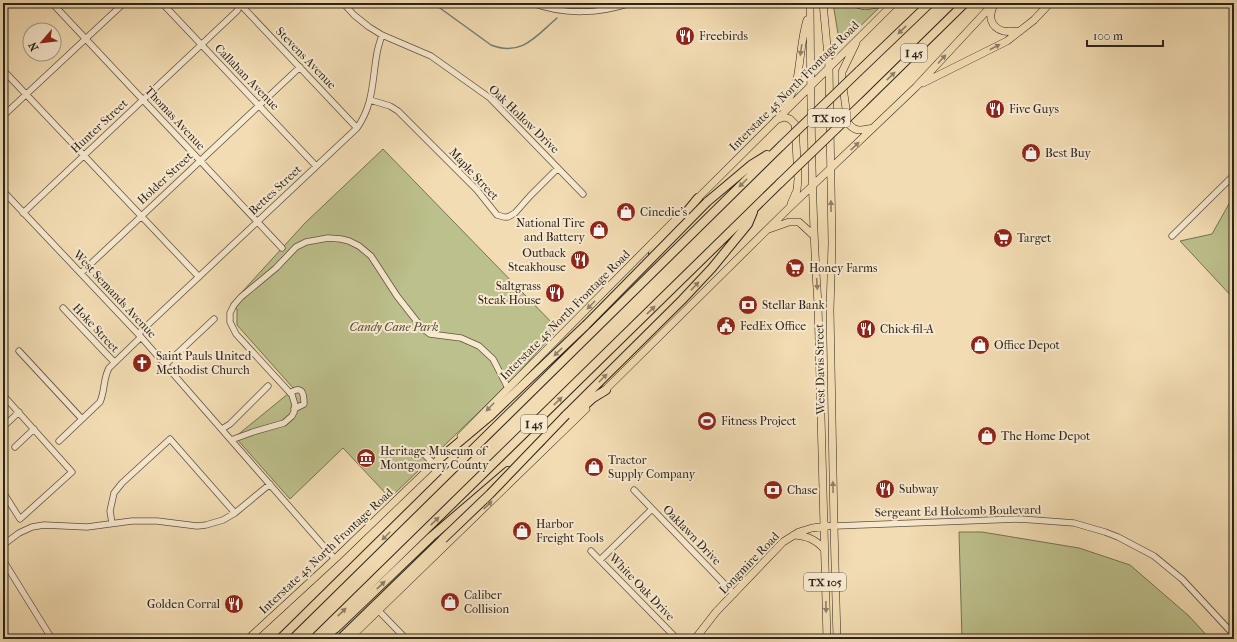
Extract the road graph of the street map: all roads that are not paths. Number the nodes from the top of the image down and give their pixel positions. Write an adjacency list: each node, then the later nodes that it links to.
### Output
1 (52, 3): 23 (street, Thomas Avenue)
2 (124, 3): 23 (street)
3 (162, 3): 24 (street, Callahan Avenue)
4 (343, 3): 21 (street, Oak Hollow Drive)
5 (532, 3): 18 (street)
6 (567, 3): 18 (street)
7 (631, 3): 18 (street)
8 (810, 3): 19 (main road, West Davis Street / TX 105)
9 (823, 3): 26 (main road, West Davis Street / TX 105)
10 (853, 3): 11 (main road)
11 (886, 3)
12 (894, 3): 22 (main road, Interstate 45 North Frontage Road)
13 (930, 3): 39 (highway, I 45, one-way to 39, bridge)
14 (965, 3): 51 (highway, I 45, one-way to 14, bridge)
15 (994, 3): 20 (main road); 29 (main road, one-way to 15)
16 (1050, 3): 20 (main road)
17 (240, 4): 24 (street, Hunter Street); 25 (street, Stevens Avenue)
18 (567, 10)
19 (810, 12): 28 (main road, West Davis Street / TX 105); 34 (main road, one-way to 34)
20 (1020, 31): 29 (main road, one-way to 20)
21 (382, 35): 32 (street, Bettes Street); 43 (street, Oak Hollow Drive)
22 (859, 37): 26 (main road, Interstate 45 North Frontage Road); 38 (main road)
23 (85, 38): 30 (street); 31 (street, Thomas Avenue)
24 (201, 45): 31 (street, Hunter Street); 33 (street, Callahan Avenue)
25 (300, 67): 33 (street, Holder Street); 37 (street, Stevens Avenue)
26 (829, 67): 28 (main road, Interstate 45 North Frontage Road); 44 (main road, West Davis Street / TX 105)
27 (3, 70): 30 (street)
28 (810, 85): 34 (main road, Interstate 45 North Frontage Road); 46 (main road, West Davis Street / TX 105)
29 (916, 88): 38 (main road)
30 (26, 95): 35 (street); 40 (street)
31 (143, 100): 40 (street, Hunter Street); 41 (street, Thomas Avenue)
32 (370, 100): 37 (street, Bettes Street); 43 (street, Maple Street)
33 (259, 105): 41 (street, Holder Street); 42 (street, Callahan Avenue)
34 (780, 115): 36 (main road, Interstate 45 North Frontage Road)
35 (3, 116)
36 (774, 121): 49 (main road, Interstate 45 North Frontage Road); 50 (main road)
37 (357, 128): 42 (street, Bettes Street)
38 (873, 128): 44 (main road, one-way to 38)
39 (781, 146): 69 (highway, I 45, one-way to 69); 83 (highway, one-way to 83, bridge)
40 (83, 156): 52 (street, Hunter Street); 53 (street)
41 (200, 161): 53 (street, Holder Street); 54 (street, Thomas Avenue)
42 (316, 166): 54 (street, Bettes Street)
43 (558, 168): 48 (street, Oak Hollow Drive)
44 (830, 169): 46 (main road); 91 (main road, West Davis Street / TX 105, one-way to 44)
45 (1234, 175): 57 (street)
46 (812, 186): 50 (main road); 56 (main road, West Davis Street / TX 105)
47 (3, 191): 52 (street, West Semands Avenue)
48 (583, 194)
49 (698, 198): 68 (main road, Interstate 45 North Frontage Road, one-way to 68); 69 (highway)
50 (789, 208): 55 (main road)
51 (754, 209): 105 (highway, I 45, one-way to 51); 107 (highway, one-way to 51, bridge)
52 (23, 213): 59 (street, West Semands Avenue)
53 (140, 216): 59 (street, Holder Street); 60 (street)
54 (257, 222): 58 (street, Thomas Avenue); 60 (street, Bettes Street)
55 (767, 230): 56 (main road); 70 (main road)
56 (814, 236): 90 (main road, West Davis Street / TX 105, one-way to 90)
57 (1172, 236)
58 (282, 248)
59 (80, 273): 63 (street, West Semands Avenue)
60 (199, 277): 63 (street, Bettes Street)
61 (63, 308): 65 (street, Hoke Street)
62 (214, 319): 66 (street)
63 (139, 336): 65 (street, Bettes Street); 66 (street, West Semands Avenue)
64 (19, 351): 75 (street)
65 (114, 362): 75 (street, Bettes Street)
66 (165, 365): 78 (street, West Semands Avenue)
67 (268, 386): 78 (street)
68 (508, 388): 71 (street); 83 (main road, Interstate 45 North Frontage Road, one-way to 83)
69 (534, 390): 104 (highway, I 45, one-way to 104)
70 (606, 390): 100 (main road, one-way to 70); 106 (highway, one-way to 70)
71 (290, 393): 73 (street); 73 (street)
72 (3, 395): 74 (street)
73 (294, 409): 79 (street)
74 (19, 412): 76 (street); 77 (street)
75 (82, 419): 80 (street, Bettes Street)
76 (3, 427)
77 (34, 429): 81 (street); 86 (street)
78 (222, 429): 79 (street, West Semands Avenue)
79 (231, 440): 84 (street, West Semands Avenue)
80 (59, 441)
81 (15, 447)
82 (424, 454): 83 (street)
83 (436, 462): 96 (main road, Interstate 45 North Frontage Road)
84 (270, 484): 88 (street); 96 (street, West Semands Avenue)
85 (634, 490): 87 (street, Oaklawn Drive)
86 (3, 492)
87 (652, 509): 98 (street); 99 (street, Oaklawn Drive)
88 (235, 513): 89 (street); 89 (street)
89 (112, 523): 93 (street)
90 (824, 526): 91 (main road, Longmire Road); 92 (main road, Longmire Road); 94 (main road, West Davis Street / TX 105)
91 (834, 526): 101 (street, Sergeant Ed Holcomb Boulevard); 113 (main road, West Davis Street / TX 105)
92 (792, 535): 94 (main road); 99 (main road, Longmire Road)
93 (3, 545)
94 (824, 549): 112 (main road, West Davis Street / TX 105, one-way to 112)
95 (591, 551): 98 (street, White Oak Drive)
96 (335, 558): 103 (main road, Interstate 45 North Frontage Road)
97 (3, 560): 102 (street)
98 (600, 560): 110 (street, White Oak Drive)
99 (734, 594): 111 (main road, Longmire Road)
100 (379, 611): 108 (main road); 109 (street)
101 (1234, 635)
102 (52, 639)
103 (248, 639)
104 (280, 639)
105 (314, 639)
106 (321, 639)
107 (340, 639)
108 (349, 639)
109 (406, 639)
110 (677, 639)
111 (694, 639)
112 (827, 639)
113 (837, 639)

